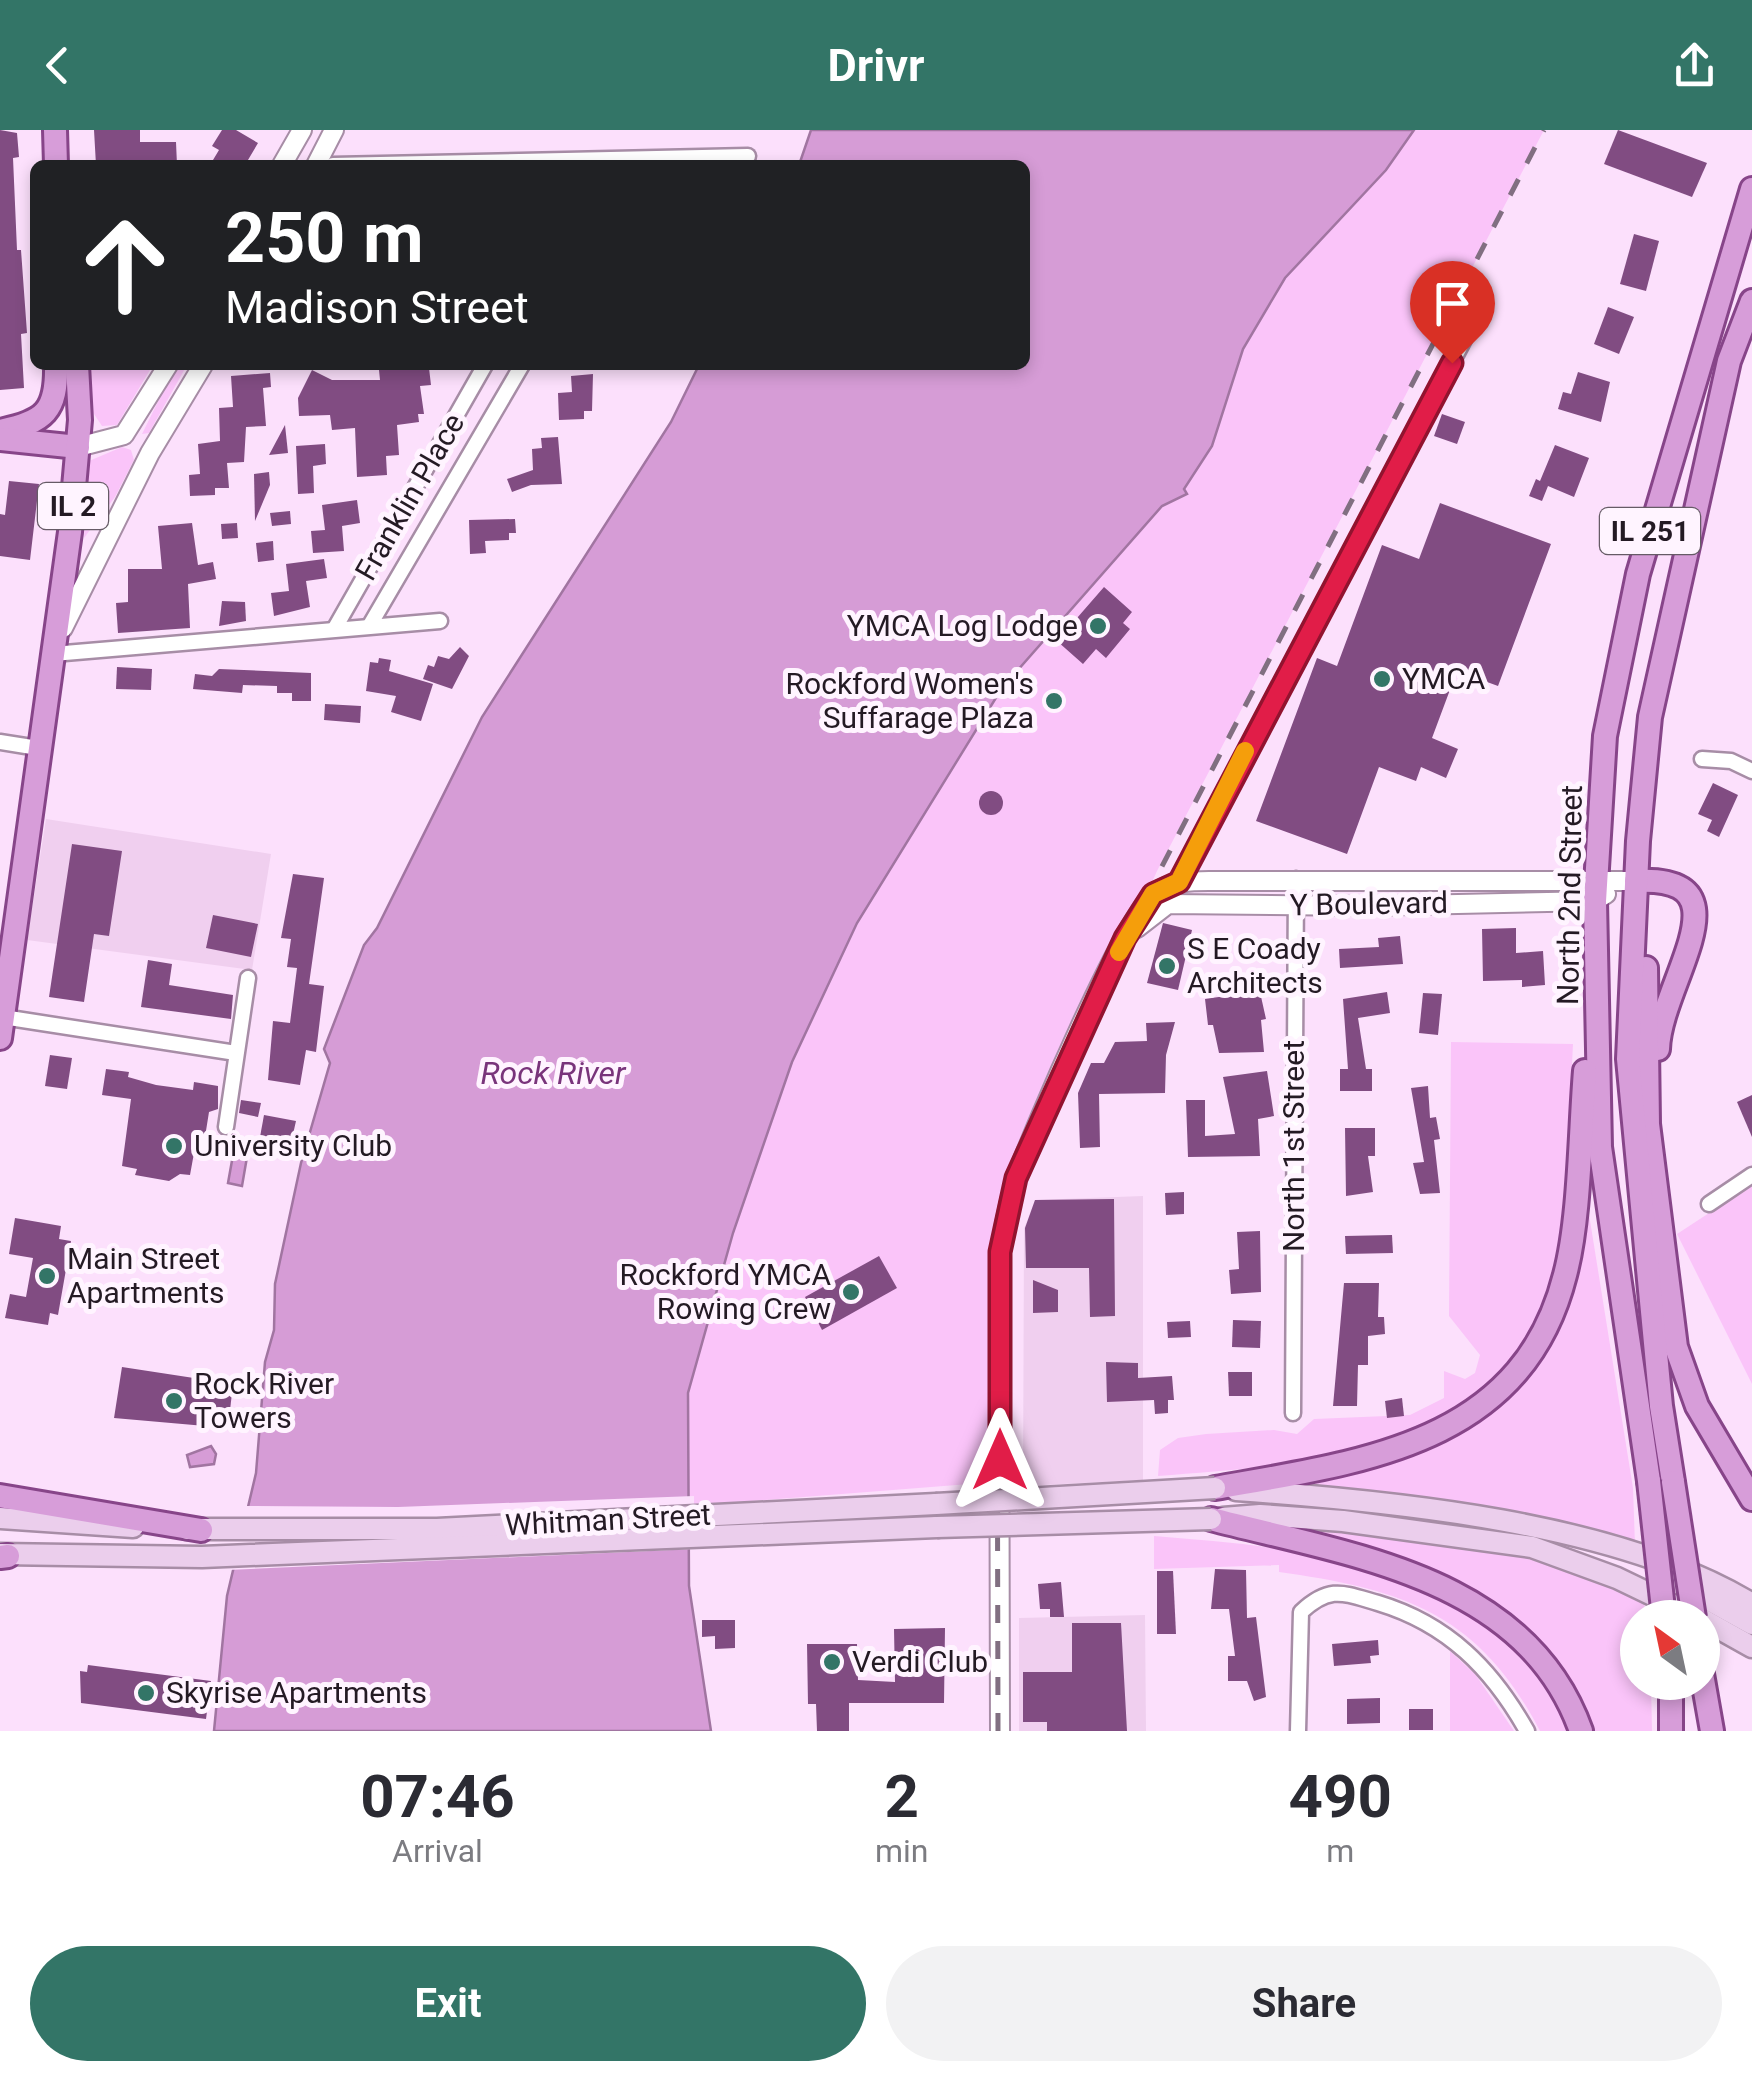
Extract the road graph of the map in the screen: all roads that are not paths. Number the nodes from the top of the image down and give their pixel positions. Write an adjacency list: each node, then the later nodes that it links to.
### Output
1 (55, 130): 6 (main road)
2 (302, 130): 5 (street)
3 (334, 130): 7 (street)
4 (748, 156): 8 (street)
5 (286, 158)
6 (56, 160)
7 (318, 160)
8 (563, 160)
9 (1752, 189): 33 (main road, North 2nd Street / IL 251)
10 (1752, 301): 33 (main road, North 2nd Street / IL 251)
11 (1469, 330): 32 (street)
12 (56, 370): 18 (main road)
13 (76, 370): 21 (main road, IL 2)
14 (165, 370): 19 (street)
15 (200, 370): 22 (street)
16 (481, 370): 25 (street, Franklin Place)
17 (519, 370): 24 (street, Franklin Place)
18 (0, 431)
19 (124, 435): 21 (street); 22 (street)
20 (0, 439): 21 (main road)
21 (78, 446): 26 (main road, IL 2)
22 (150, 453): 26 (street)
23 (440, 621): 24 (street, Franklin Place)
24 (370, 625): 25 (street, Franklin Place)
25 (334, 628): 26 (street, Franklin Place)
26 (54, 650): 28 (main road, IL 2)
27 (0, 742): 28 (street)
28 (38, 748): 38 (main road, IL 2)
29 (1702, 759): 30 (street)
30 (1752, 771)
31 (1296, 879): 32 (street, Y Boulevard); 33 (street, Y Boulevard); 34 (street, North 1st Street)
32 (1179, 882): 35 (street)
33 (1611, 886): 34 (street, Y Boulevard); 36 (main road, North 2nd Street / IL 251); 41 (main road); 41 (main road); 55 (main road, North 2nd Street / IL 251, bridge)
34 (1296, 906): 35 (street, Y Boulevard); 44 (street, North 1st Street)
35 (1125, 938): 60 (street)
36 (1595, 943): 45 (main road); 53 (main road, North 2nd Street / IL 251, bridge)
37 (248, 978): 39 (street)
38 (2, 1027): 39 (street)
39 (236, 1053): 40 (street)
40 (226, 1128)
41 (1654, 1169): 47 (main road)
42 (1752, 1175): 43 (street)
43 (1709, 1204)
44 (1293, 1413)
45 (1216, 1488): 50 (main road, Whitman Street, bridge); 51 (main road, Whitman Street)
46 (0, 1496): 50 (main road)
47 (1752, 1499)
48 (0, 1518): 50 (main road, Whitman Street)
49 (1211, 1520): 52 (main road, Whitman Street, bridge); 54 (main road, Whitman Street); 63 (main road)
50 (201, 1530)
51 (1614, 1548): 56 (main road); 57 (main road)
52 (3, 1556)
53 (1662, 1600)
54 (1663, 1600)
55 (1696, 1600)
56 (1752, 1604)
57 (1752, 1624)
58 (1720, 1629): 59 (main road, Whitman Street)
59 (1752, 1647)
60 (1000, 1731)
61 (1298, 1731): 62 (street)
62 (1527, 1731)
63 (1581, 1731)

